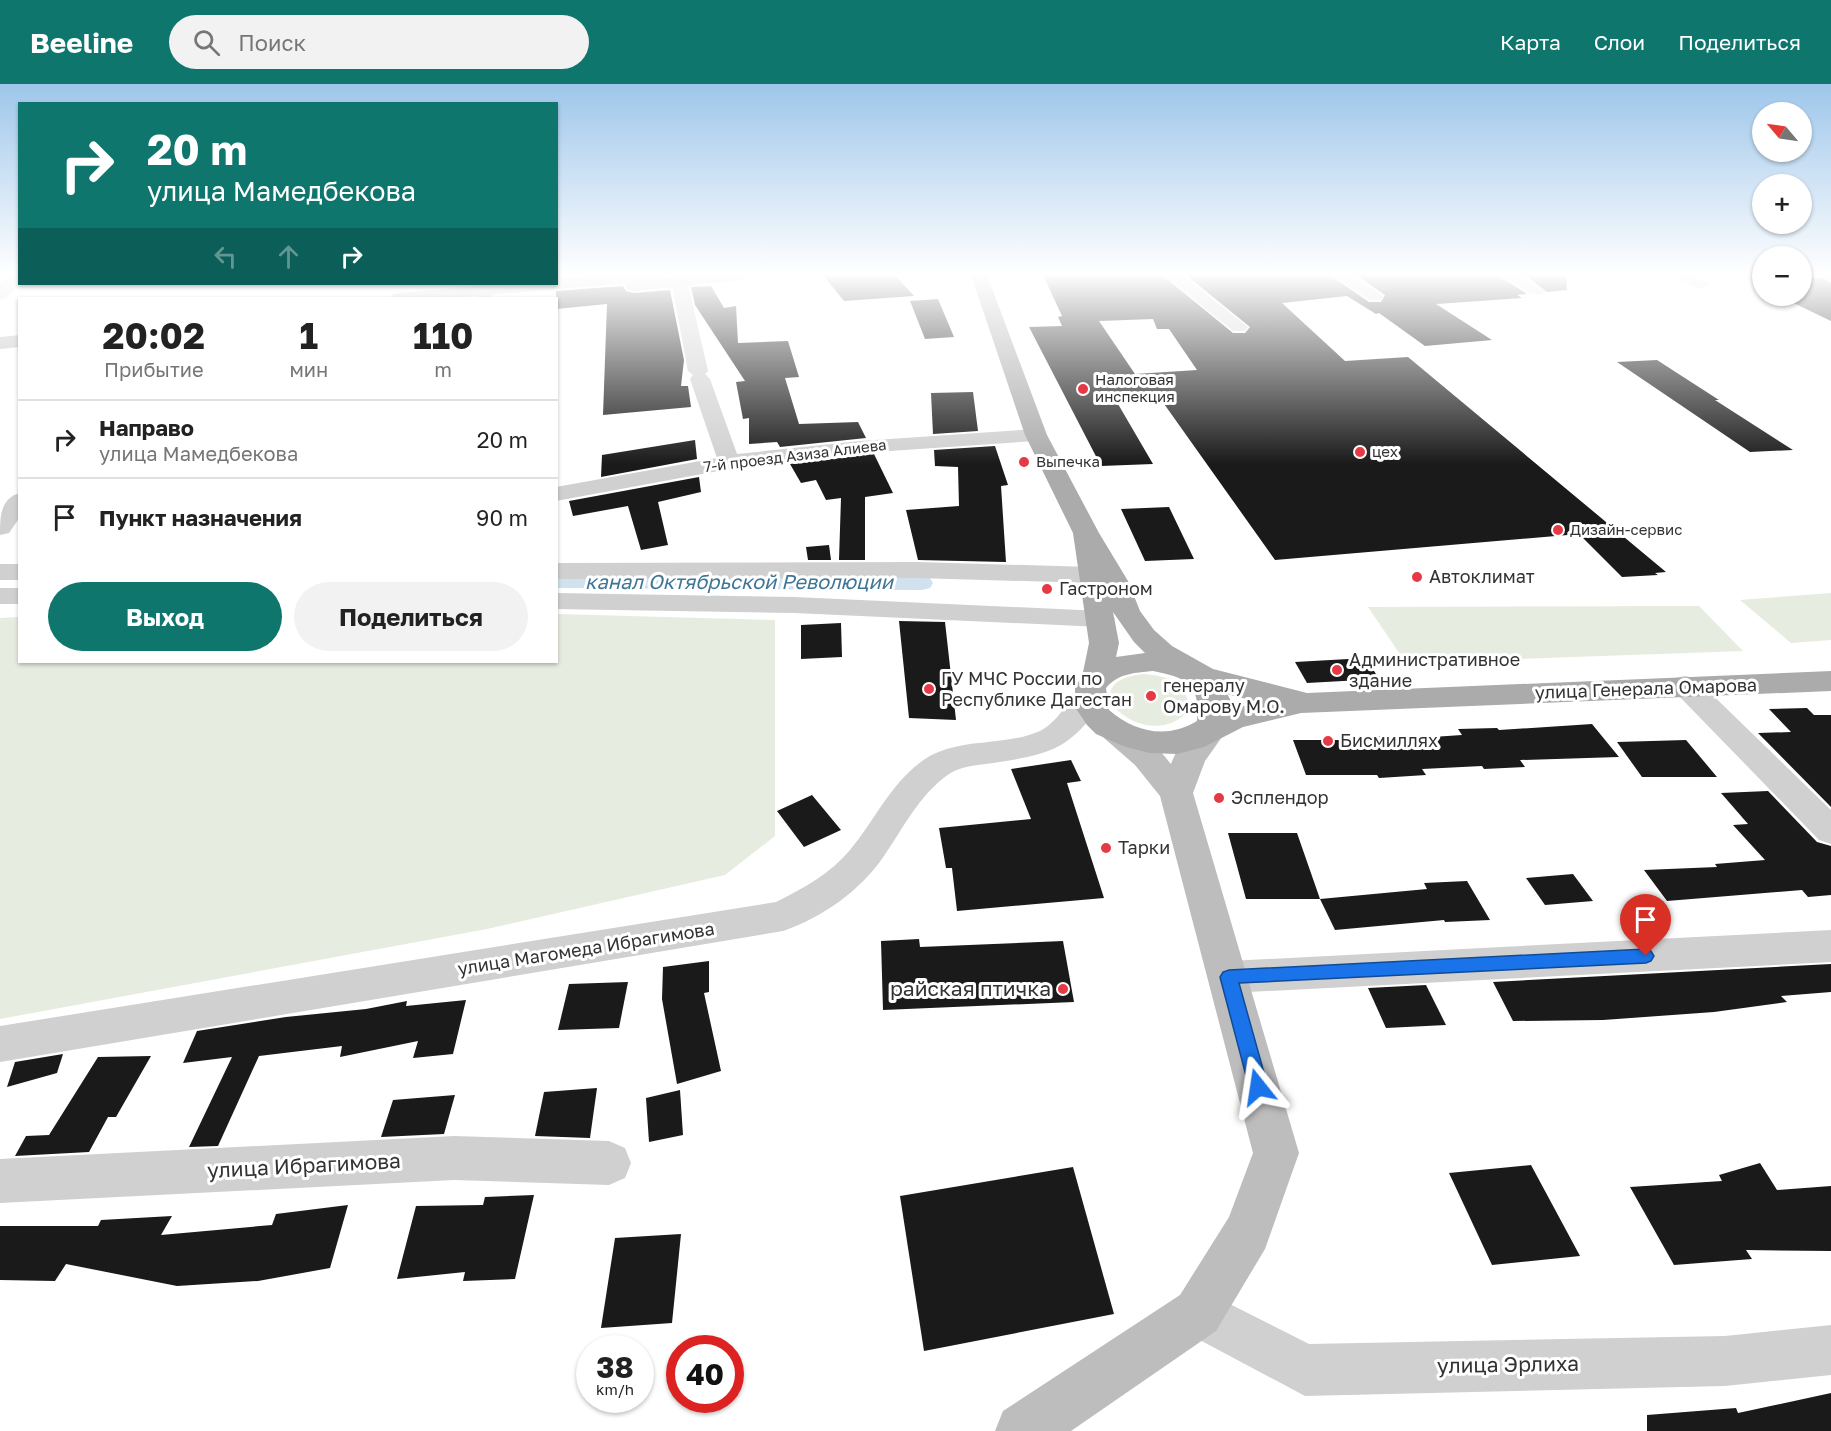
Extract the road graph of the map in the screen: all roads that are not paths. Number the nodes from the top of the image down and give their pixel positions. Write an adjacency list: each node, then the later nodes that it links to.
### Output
1 (691, 338): 6 (street)
2 (1001, 338): 5 (main road)
3 (18, 341): 4 (main road)
4 (0, 343)
5 (1036, 435): 6 (street, 7-й проезд Азиза Алиева); 10 (main road)
6 (729, 462): 7 (street, 7-й проезд Азиза Алиева)
7 (558, 494)
8 (18, 503): 9 (street)
9 (0, 528)
10 (1086, 533): 14 (main road); 19 (main road)
11 (558, 571): 14 (street)
12 (0, 572): 13 (street)
13 (18, 572)
14 (1092, 575): 18 (main road)
15 (0, 596): 16 (street)
16 (18, 596)
17 (558, 601): 18 (street)
18 (1101, 620): 22 (main road)
19 (1191, 673): 21 (main road, улица Генерала Омарова); 22 (main road); 23 (main road)
20 (1831, 680): 21 (main road, улица Генерала Омарова)
21 (1686, 686): 23 (main road, улица Генерала Омарова); 26 (street)
22 (1093, 687): 24 (main road); 29 (street, улица Магомеда Ибрагимова)
23 (1213, 727): 24 (main road); 25 (main road)
24 (1115, 730): 25 (main road)
25 (1176, 793): 28 (main road)
26 (1831, 831)
27 (1831, 946): 28 (street)
28 (1229, 977): 32 (main road)
29 (0, 1044)
30 (609, 1162): 31 (street, улица Ибрагимова)
31 (0, 1180)
32 (1198, 1313): 33 (street, улица Эрлиха); 34 (main road)
33 (1831, 1350)
34 (1023, 1431)

